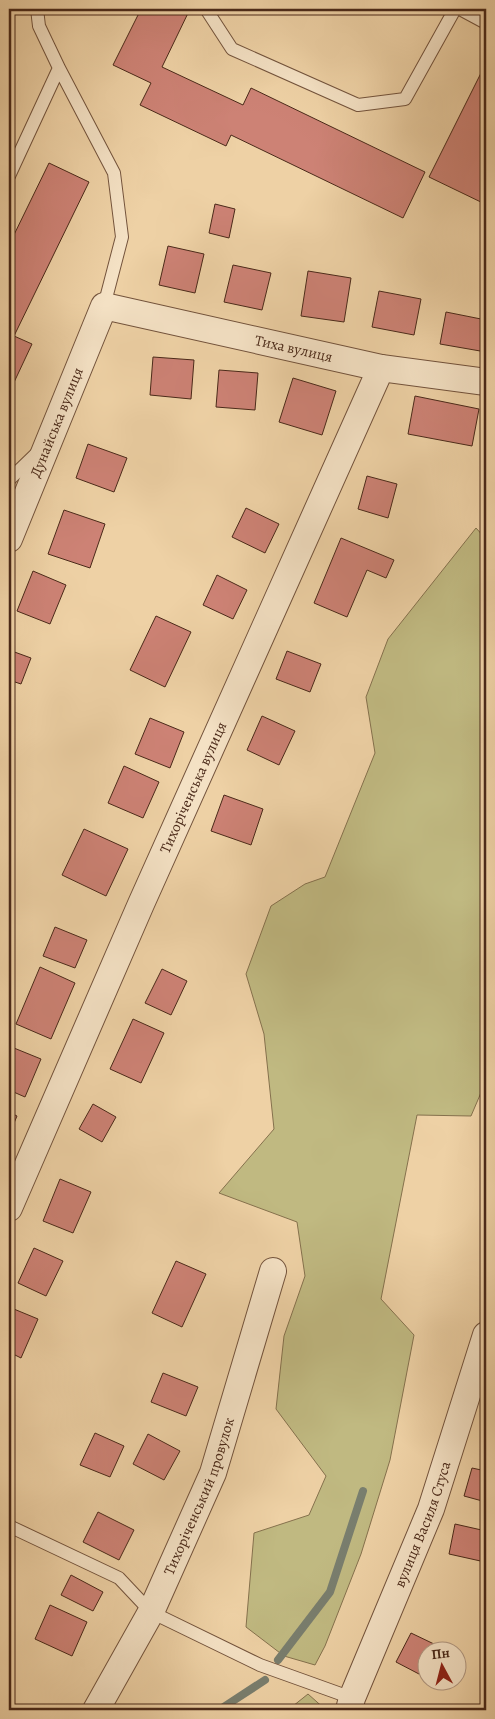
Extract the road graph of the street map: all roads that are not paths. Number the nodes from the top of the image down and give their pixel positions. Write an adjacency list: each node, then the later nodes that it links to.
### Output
1 (37, 9): 6 (lane)
2 (206, 9): 3 (lane)
3 (455, 9)
4 (460, 9): 5 (lane)
5 (486, 23)
6 (59, 68): 7 (lane); 8 (lane)
7 (9, 176)
8 (104, 306): 9 (street, Тиха вулиця); 11 (street, Дунайська вулиця)
9 (381, 368): 10 (street, Тиха вулиця); 14 (street, Тихоріченська вулиця)
10 (486, 382)
11 (49, 442): 12 (lane); 13 (street, Дунайська вулиця)
12 (9, 480)
13 (9, 539)
14 (9, 1208)
15 (273, 1271): 18 (street, Тихоріченський провулок)
16 (486, 1335): 19 (street, вулиця Василя Стуса)
17 (9, 1526): 18 (lane)
18 (151, 1612): 19 (lane); 20 (street, Тихоріченський провулок)
19 (350, 1704)
20 (96, 1710)

